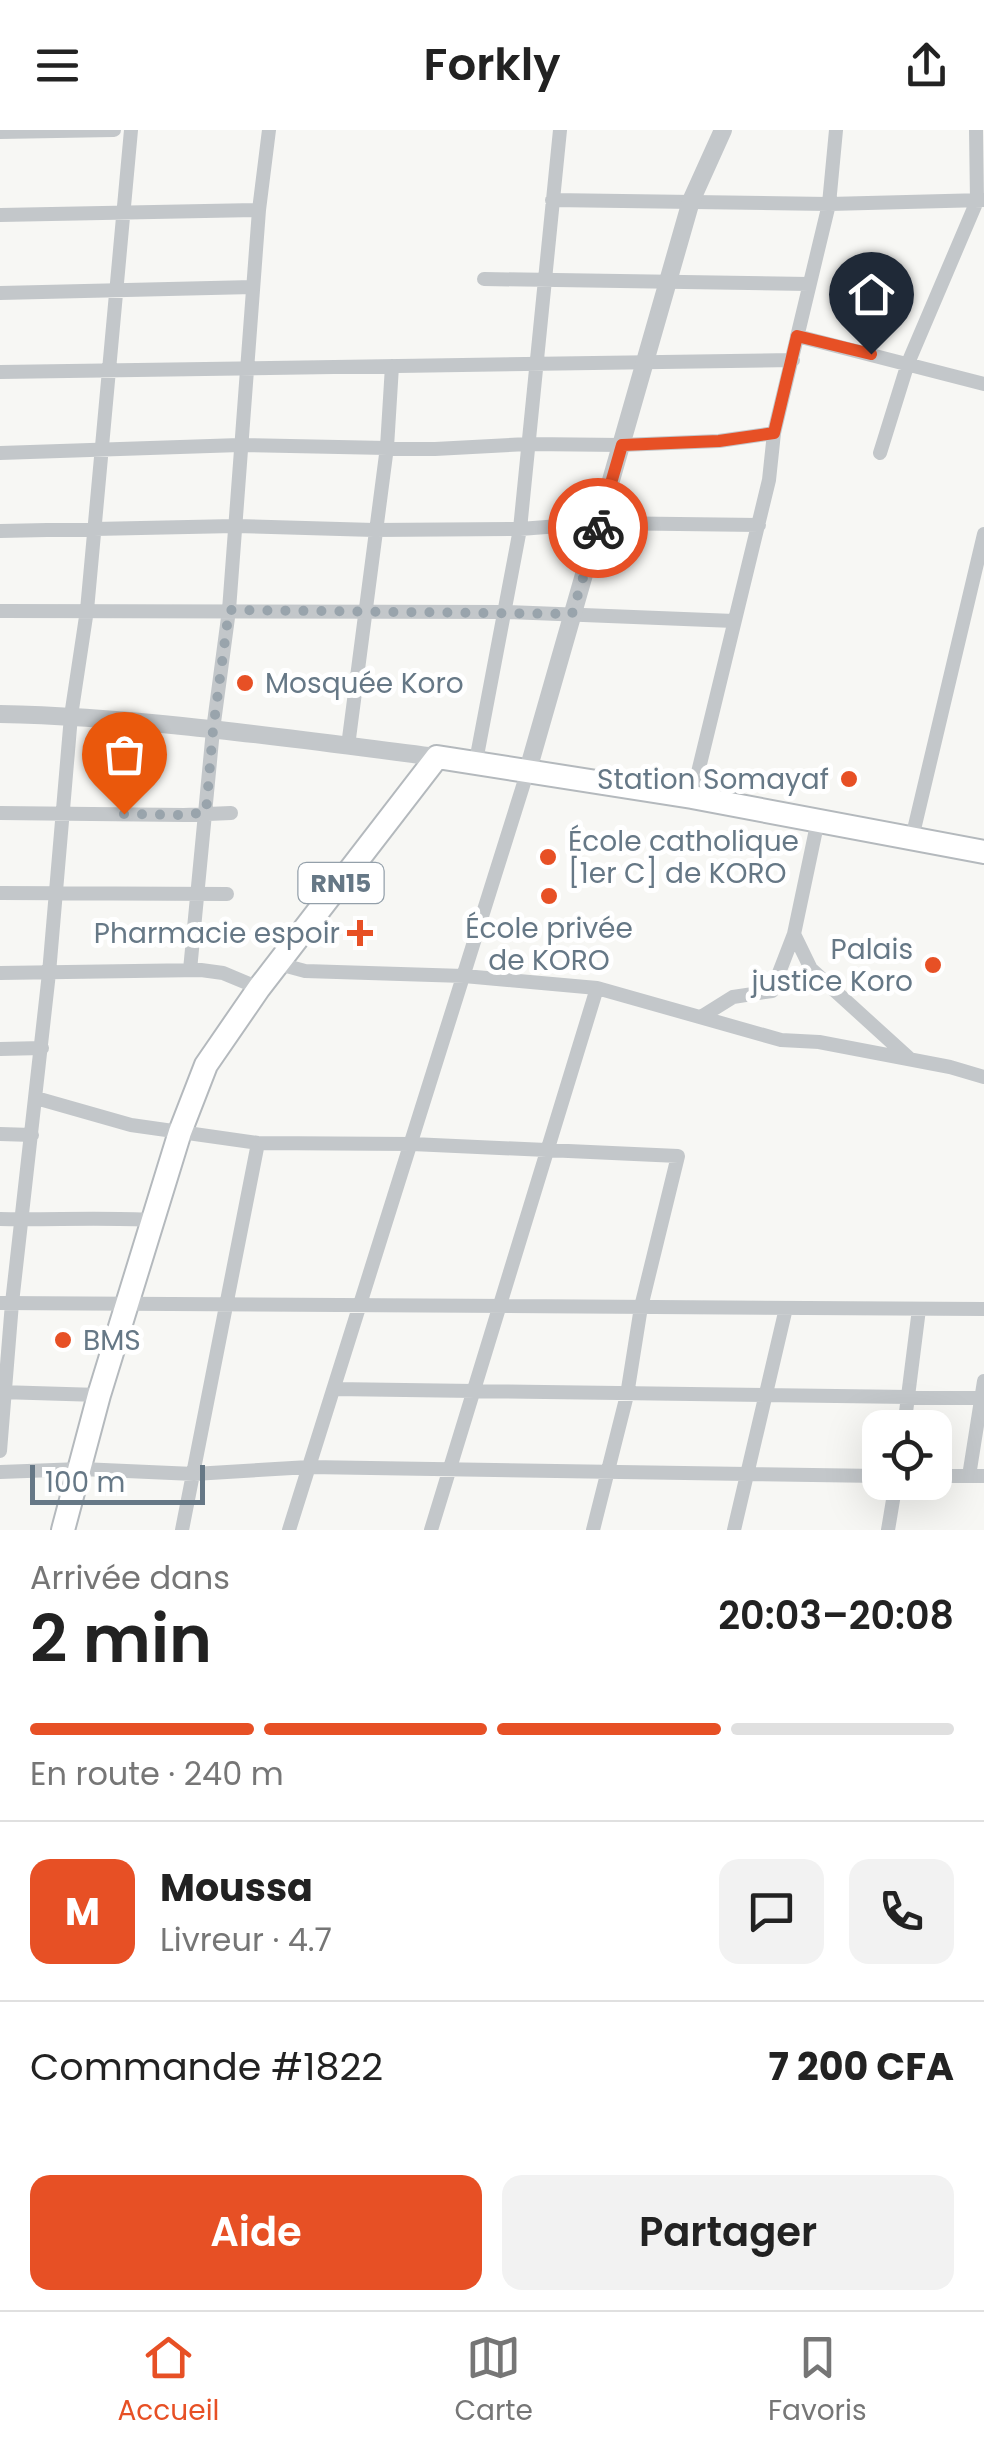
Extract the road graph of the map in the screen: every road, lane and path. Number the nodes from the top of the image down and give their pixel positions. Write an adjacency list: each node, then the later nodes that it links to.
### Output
1 (114, 130): 8 (street)
2 (131, 130): 14 (street)
3 (269, 130): 13 (street)
4 (560, 130): 9 (street)
5 (723, 130): 11 (street)
6 (836, 130): 12 (street)
7 (976, 130): 10 (street)
8 (0, 132)
9 (552, 200): 11 (street); 17 (street)
10 (981, 200): 12 (street); 26 (street)
11 (692, 201): 12 (street); 18 (street)
12 (829, 204): 19 (street)
13 (259, 210): 14 (street); 20 (street)
14 (125, 214): 15 (street); 21 (street)
15 (0, 215)
16 (484, 279): 17 (street)
17 (544, 279): 18 (street); 27 (street)
18 (668, 281): 19 (street); 24 (street)
19 (808, 284): 23 (street)
20 (253, 287): 21 (street); 30 (street)
21 (116, 288): 22 (street); 29 (street)
22 (0, 293)
23 (797, 336): 25 (street); 26 (street)
24 (647, 360): 25 (street); 27 (street); 35 (street)
25 (793, 360): 33 (street)
26 (908, 363): 32 (street); 40 (street)
27 (537, 365): 28 (street); 34 (street)
28 (392, 366): 30 (street); 37 (street)
29 (108, 370): 30 (street); 31 (street); 38 (street)
30 (248, 370): 36 (street)
31 (0, 372)
32 (984, 384)
33 (774, 433): 35 (street); 42 (street)
34 (528, 444): 35 (street); 37 (street); 45 (street)
35 (622, 445): 41 (street)
36 (240, 446): 37 (street); 38 (street); 43 (street)
37 (387, 447): 47 (street)
38 (100, 450): 39 (street); 44 (street)
39 (0, 452)
40 (880, 453)
41 (600, 523): 42 (street); 45 (street); 54 (street)
42 (759, 525): 55 (street)
43 (235, 526): 44 (street); 47 (street); 50 (street)
44 (93, 528): 46 (street); 49 (street)
45 (520, 529): 47 (street); 52 (street)
46 (0, 530)
47 (374, 530): 53 (street)
48 (984, 534): 69 (street)
49 (86, 610): 50 (street); 51 (street); 57 (street)
50 (229, 610): 53 (street); 58 (street)
51 (0, 611)
52 (507, 612): 53 (street); 54 (street); 61 (street)
53 (365, 613): 59 (street)
54 (572, 614): 55 (street); 62 (street)
55 (734, 621): 63 (street)
56 (0, 714): 57 (street)
57 (72, 716): 58 (street); 67 (street)
58 (213, 730): 59 (street); 64 (street)
59 (348, 746): 60 (street)
60 (436, 757): 61 (main road); 76 (main road, RN15)
61 (476, 761): 62 (main road)
62 (528, 770): 63 (main road); 80 (street)
63 (692, 797): 68 (main road)
64 (206, 812): 65 (street); 67 (street); 72 (street)
65 (232, 812)
66 (0, 813): 67 (street)
67 (63, 813): 73 (street)
68 (818, 820): 69 (main road); 75 (street)
69 (912, 838): 70 (main road)
70 (984, 852)
71 (0, 893): 73 (street)
72 (196, 893): 73 (street); 74 (street); 77 (street)
73 (56, 894): 79 (street)
74 (227, 894)
75 (794, 934): 83 (street); 86 (street)
76 (279, 964): 80 (street); 81 (main road, RN15)
77 (190, 970): 79 (street); 81 (street)
78 (0, 973): 79 (street)
79 (49, 973): 84 (street)
80 (464, 976): 82 (street); 93 (street)
81 (259, 988): 89 (main road, RN15)
82 (597, 988): 83 (street); 94 (street)
83 (701, 1017): 86 (street)
84 (42, 1048): 85 (street); 88 (street)
85 (0, 1049)
86 (911, 1060): 87 (street)
87 (984, 1078)
88 (36, 1098): 89 (street); 91 (street)
89 (180, 1132): 92 (street); 97 (main road, RN15)
90 (0, 1134): 91 (street)
91 (32, 1135): 96 (street)
92 (258, 1144): 93 (street); 100 (street)
93 (412, 1144): 94 (street); 101 (street)
94 (550, 1150): 102 (street); 103 (street)
95 (0, 1218): 96 (street)
96 (22, 1219): 97 (street); 98 (street)
97 (153, 1220): 99 (main road, RN15)
98 (6, 1303): 99 (street); 109 (street)
99 (128, 1304): 100 (street); 111 (main road, RN15)
100 (225, 1304): 101 (street); 123 (street)
101 (360, 1305): 102 (street); 108 (street)
102 (498, 1306): 103 (street); 110 (street)
103 (640, 1307): 104 (street); 112 (street)
104 (786, 1308): 105 (street); 113 (street)
105 (919, 1308): 106 (street); 114 (street)
106 (984, 1309)
107 (984, 1382): 115 (street)
108 (334, 1389): 110 (street); 118 (street)
109 (2, 1392): 111 (street); 117 (street)
110 (474, 1392): 112 (street); 120 (street)
111 (100, 1395): 119 (main road, RN15)
112 (627, 1395): 113 (street); 122 (street)
113 (765, 1395): 114 (street); 124 (street)
114 (909, 1396): 115 (street); 116 (street)
115 (982, 1398): 126 (street)
116 (907, 1410)
117 (0, 1451)
118 (309, 1468): 120 (street); 123 (street); 130 (street)
119 (81, 1470): 121 (street); 123 (street); 128 (main road, RN15)
120 (449, 1471): 122 (street); 131 (street)
121 (0, 1472)
122 (605, 1472): 124 (street); 132 (street)
123 (194, 1474): 129 (street)
124 (747, 1474): 125 (street); 133 (street)
125 (862, 1476)
126 (976, 1476)
127 (893, 1500): 134 (street)
128 (62, 1530)
129 (182, 1530)
130 (290, 1530)
131 (431, 1530)
132 (592, 1530)
133 (734, 1530)
134 (888, 1530)

